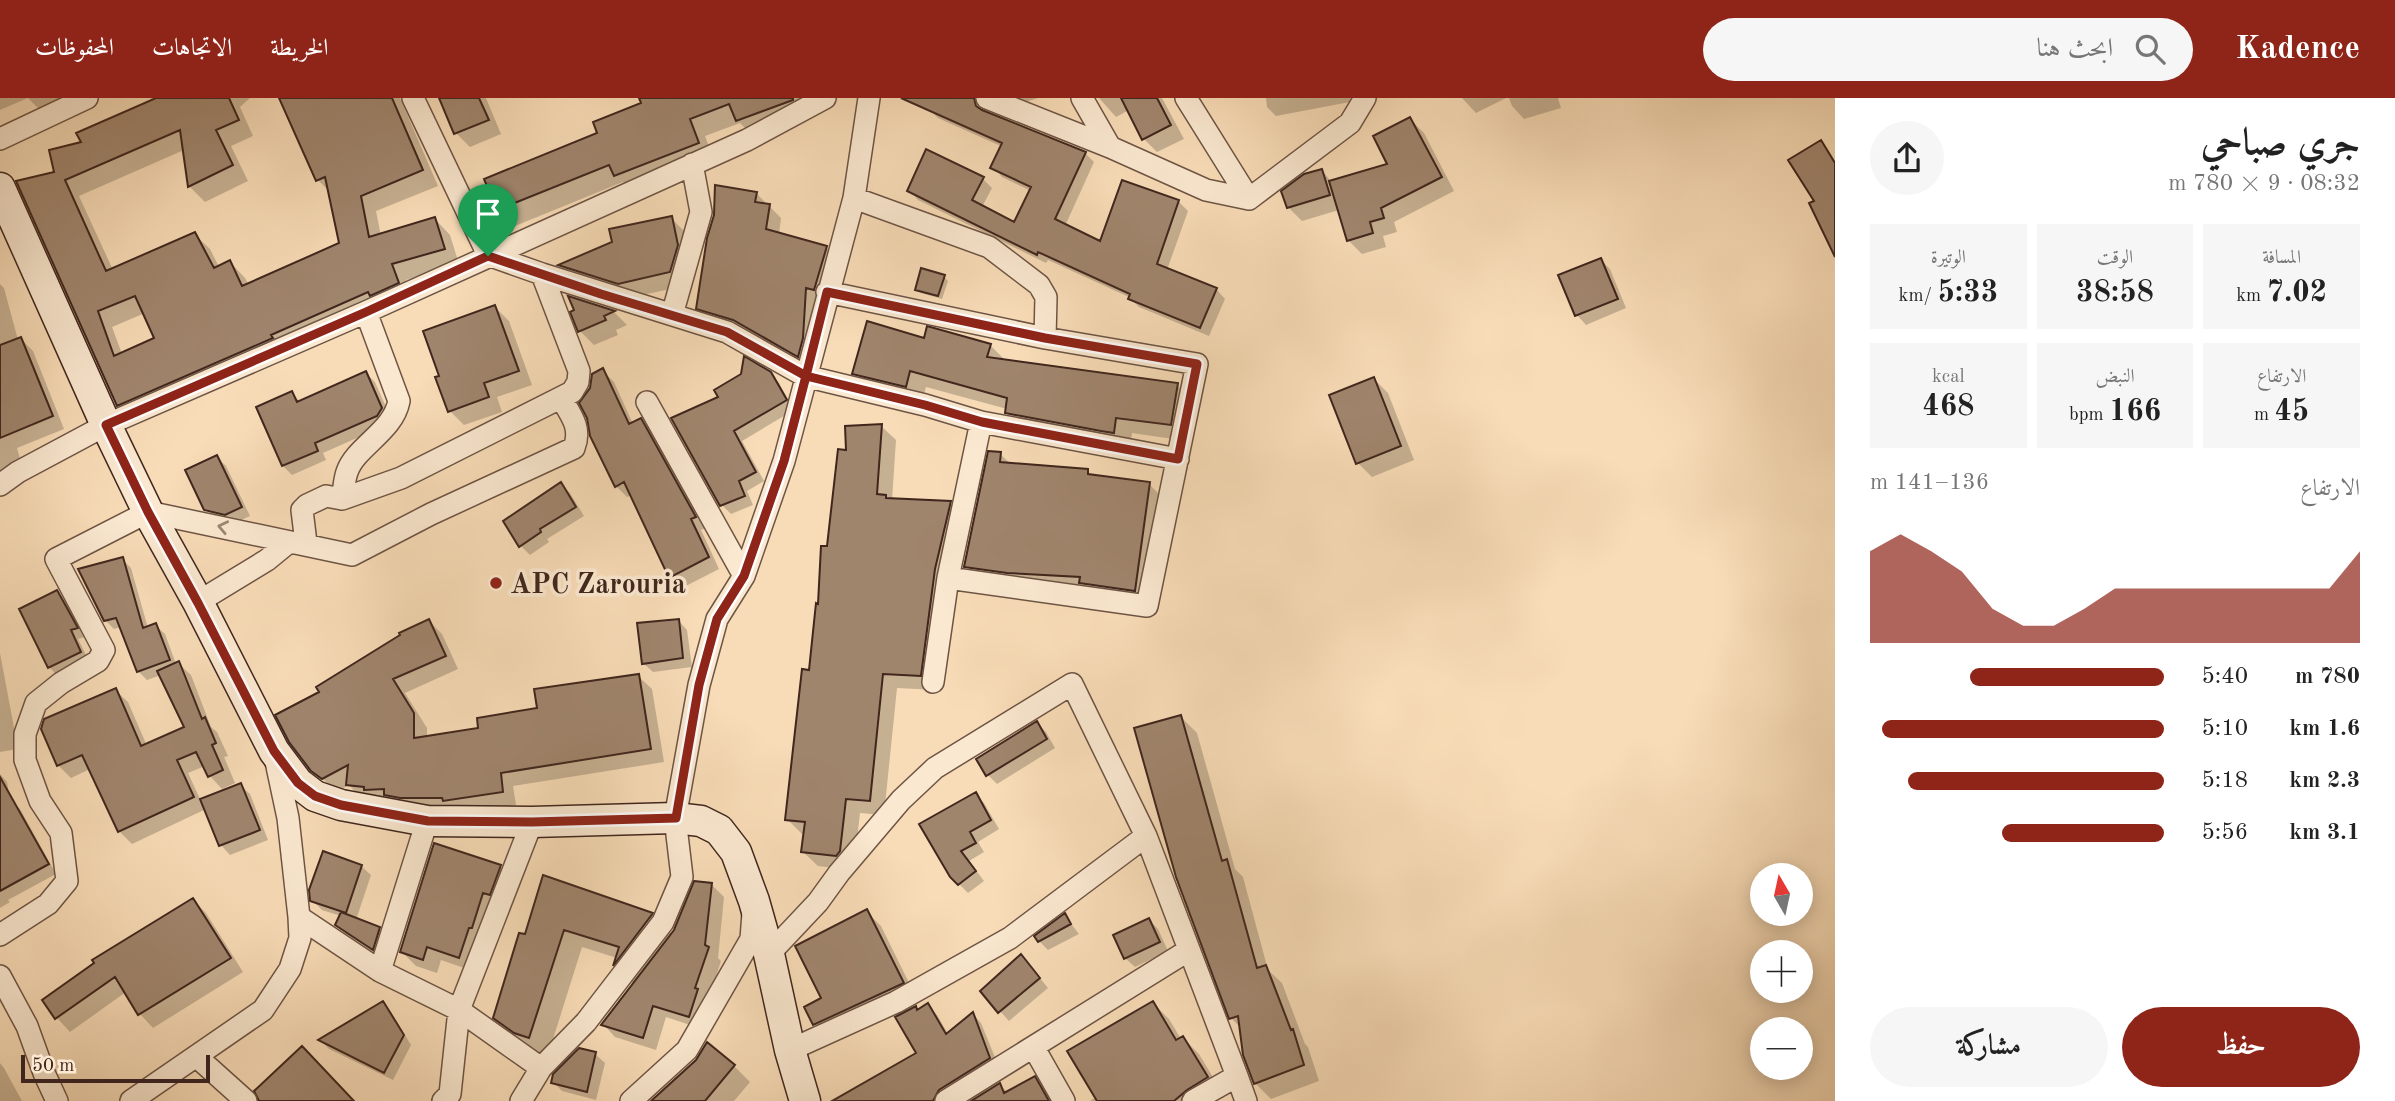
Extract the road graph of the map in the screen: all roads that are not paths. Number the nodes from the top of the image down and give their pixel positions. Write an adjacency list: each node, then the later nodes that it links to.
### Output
1 (87, 98): 9 (street)
2 (413, 98): 15 (street)
3 (825, 98): 11 (street)
4 (869, 98): 13 (street)
5 (987, 98): 10 (street)
6 (1082, 98): 10 (street)
7 (1186, 98): 14 (street)
8 (1365, 98): 14 (street)
9 (0, 139)
10 (1110, 147): 14 (street)
11 (692, 164): 15 (street); 19 (street)
12 (0, 188): 25 (main road)
13 (854, 198): 17 (street); 20 (street)
14 (1249, 199)
15 (488, 256): 16 (street); 18 (street)
16 (542, 274): 19 (street); 22 (street)
17 (827, 292): 20 (street); 21 (street)
18 (366, 312): 25 (street); 28 (street)
19 (672, 315): 21 (street)
20 (1045, 338): 26 (street)
21 (806, 376): 24 (street); 31 (street)
22 (561, 398): 28 (street); 30 (street)
23 (647, 402): 31 (street)
24 (982, 422): 26 (street); 32 (street)
25 (106, 425): 27 (street); 29 (main road)
26 (1178, 459): 32 (street)
27 (0, 485)
28 (342, 499): 30 (street)
29 (148, 512): 30 (street, one-way to 29); 33 (main road); 42 (street)
30 (297, 543): 33 (street)
31 (744, 576): 36 (street)
32 (948, 578): 34 (street)
33 (198, 603): 35 (main road)
34 (933, 682)
35 (274, 751): 37 (main road); 41 (street)
36 (676, 818): 38 (main road); 40 (main road); 51 (street)
37 (428, 821): 38 (main road); 45 (street)
38 (532, 822): 47 (street)
39 (1146, 836): 43 (street); 44 (street); 49 (street)
40 (754, 901): 44 (main road); 58 (street)
41 (299, 917): 45 (street); 50 (street)
42 (0, 935)
43 (1189, 950): 48 (street); 52 (street)
44 (769, 954): 49 (main road)
45 (380, 971): 47 (street)
46 (0, 976): 54 (street)
47 (459, 1010): 51 (street); 53 (street)
48 (1034, 1048): 60 (street); 61 (street)
49 (790, 1050): 59 (main road)
50 (197, 1057): 55 (street); 56 (street)
51 (541, 1068): 57 (street)
52 (1237, 1076): 62 (street); 63 (street)
53 (450, 1099)
54 (57, 1101)
55 (131, 1101)
56 (246, 1101)
57 (521, 1101)
58 (631, 1101)
59 (805, 1101)
60 (946, 1101)
61 (1064, 1101)
62 (1193, 1101)
63 (1246, 1101)

